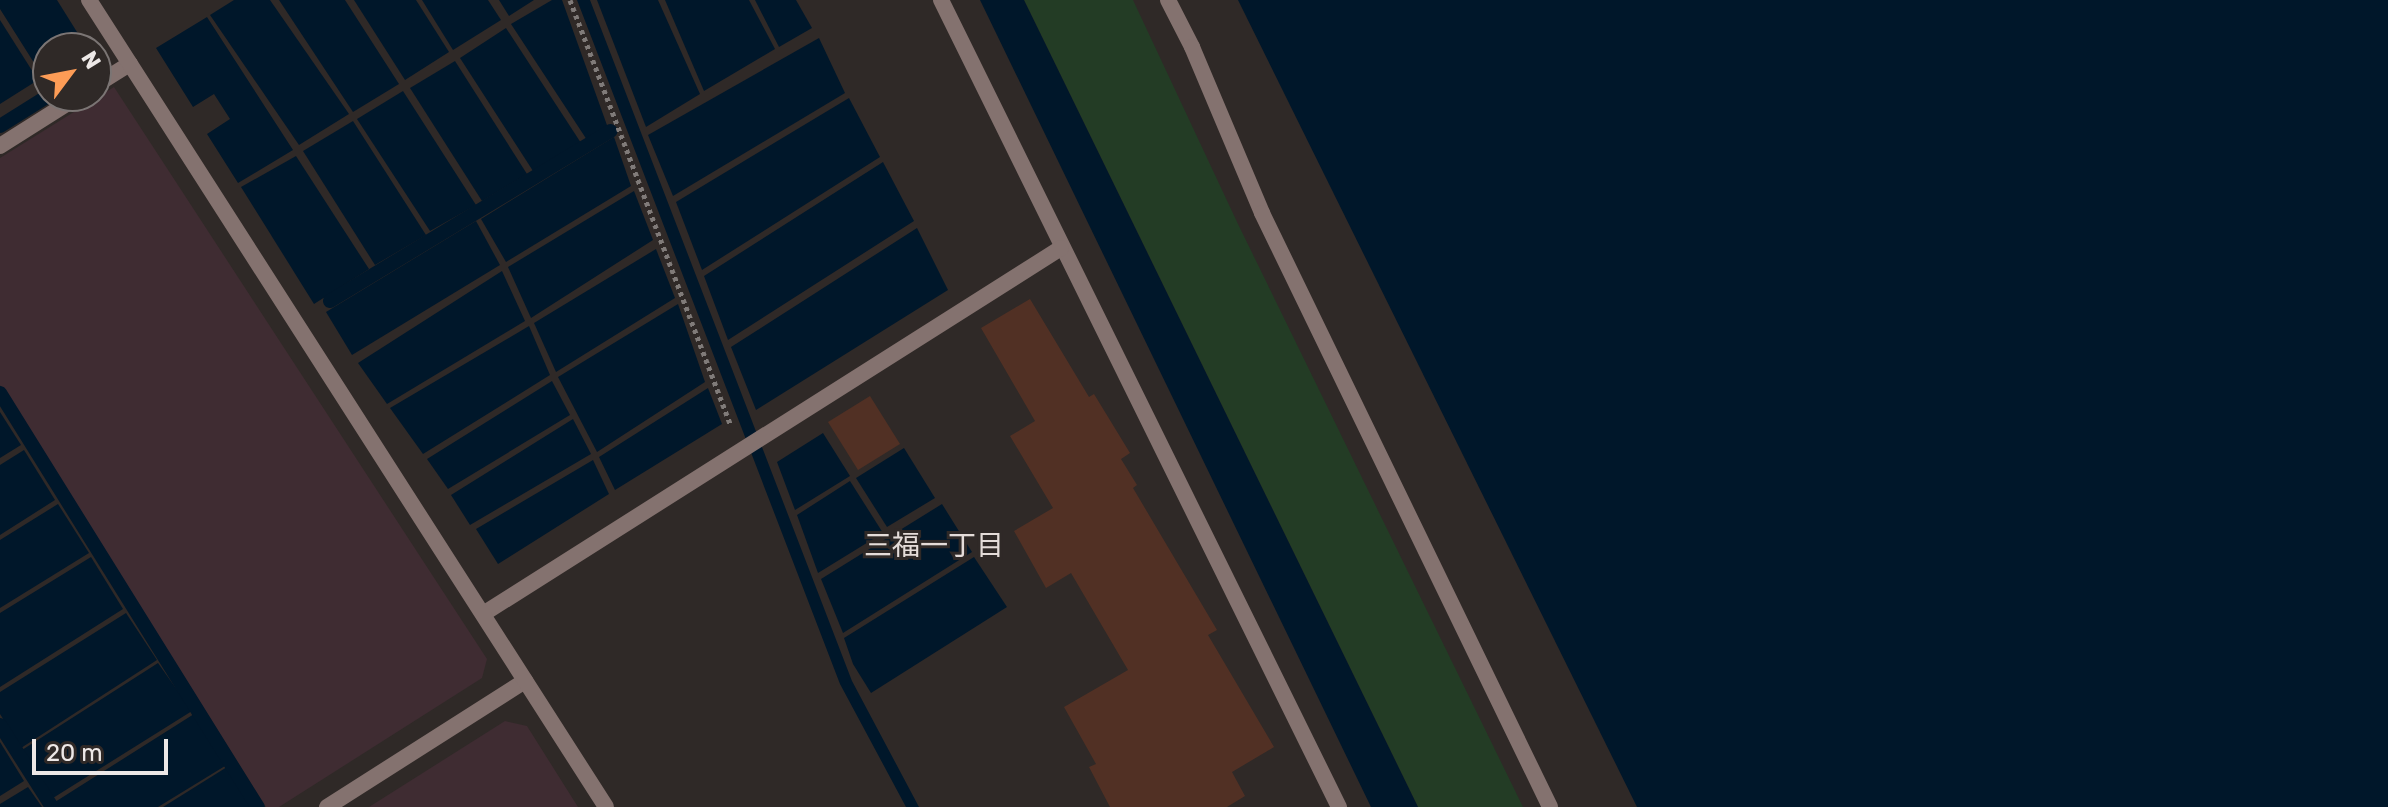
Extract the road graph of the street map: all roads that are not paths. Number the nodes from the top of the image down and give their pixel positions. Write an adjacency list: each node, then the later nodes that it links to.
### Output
1 (89, 0): 4 (street)
2 (941, 0): 8 (street)
3 (1168, 0): 14 (street)
4 (130, 64): 5 (street); 9 (street)
5 (112, 75)
6 (54, 112): 7 (street)
7 (0, 146)
8 (1061, 248): 9 (street); 13 (street)
9 (483, 614): 10 (street)
10 (525, 681): 11 (street); 12 (street)
11 (327, 807)
12 (606, 807)
13 (1339, 807)
14 (1550, 807)

